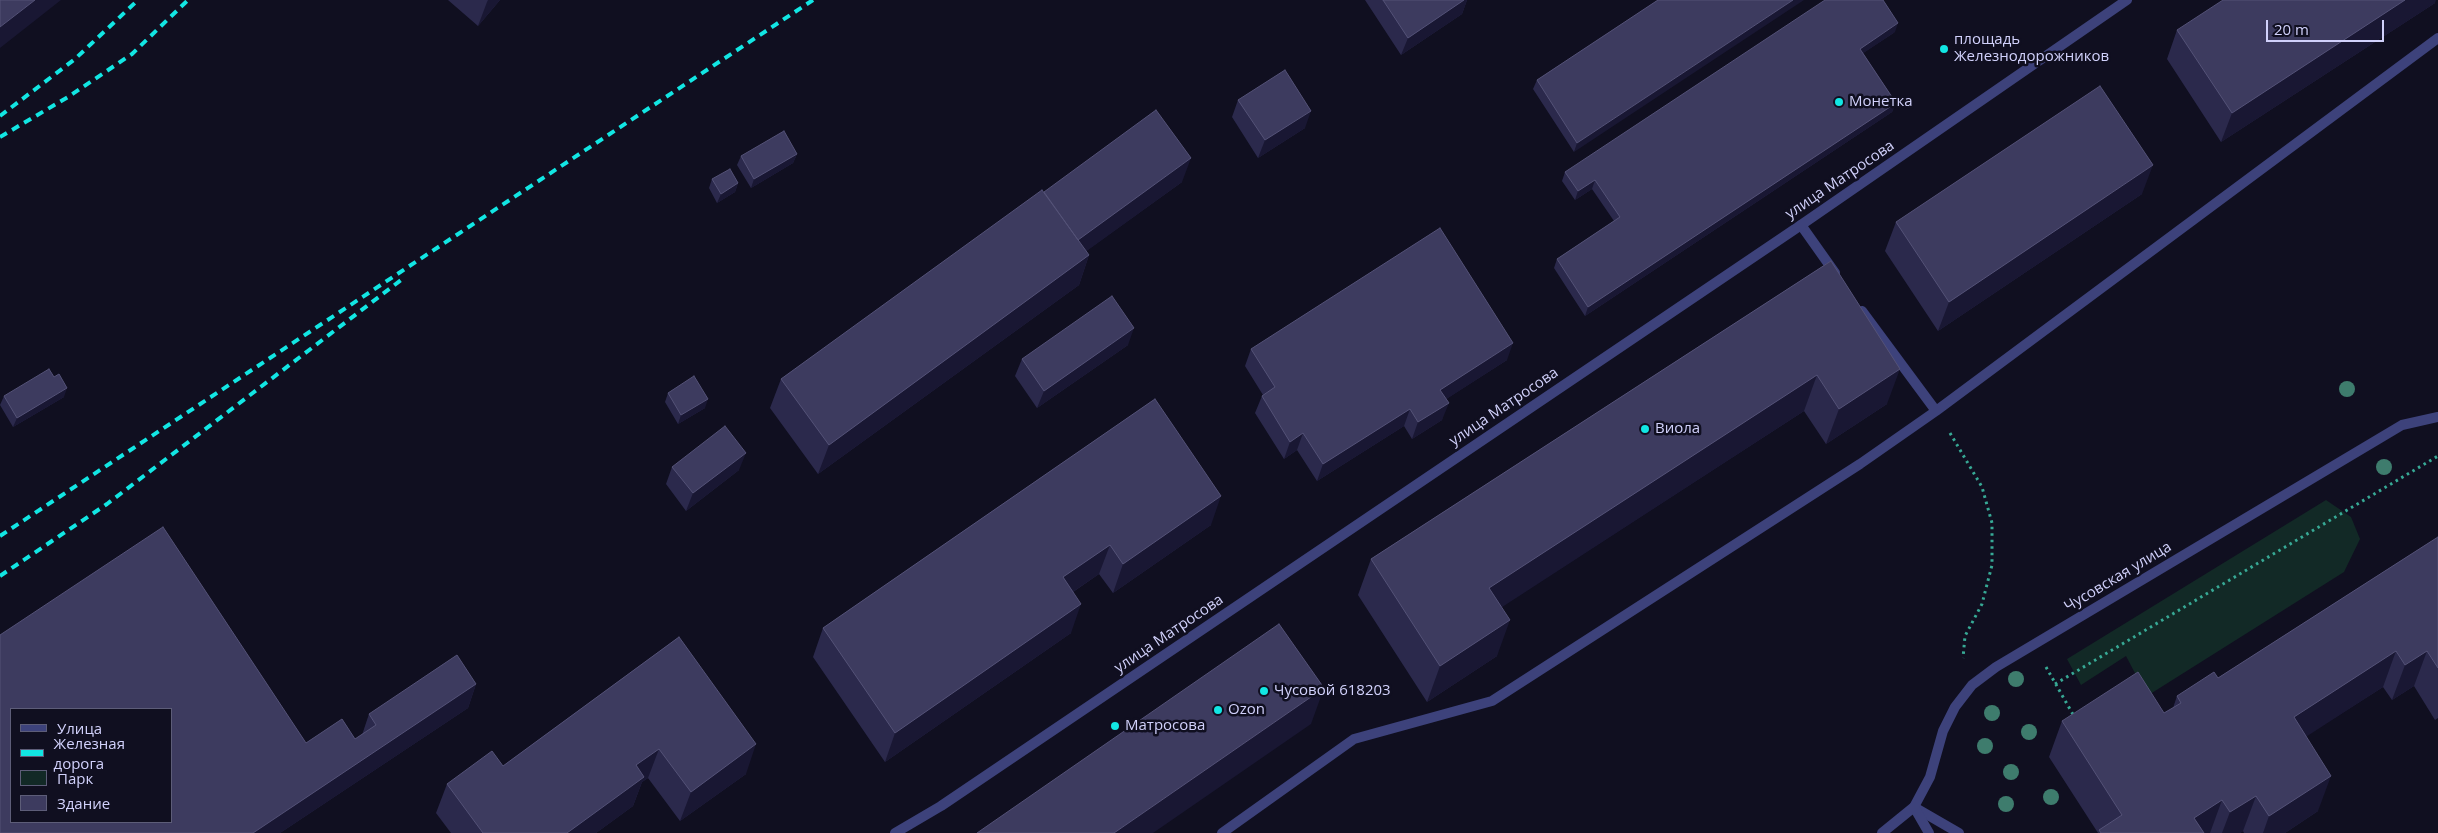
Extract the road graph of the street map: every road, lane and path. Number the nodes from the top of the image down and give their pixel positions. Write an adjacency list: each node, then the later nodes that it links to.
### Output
1 (2127, 0): 3 (street, улица Матросова)
2 (2438, 38): 6 (street)
3 (1800, 225): 4 (street); 14 (street, улица Матросова)
4 (1838, 279)
5 (1856, 302): 6 (street)
6 (1936, 411): 10 (path); 15 (street)
7 (2438, 417): 10 (street, Чусовская улица)
8 (2438, 456): 9 (path)
9 (2055, 684)
10 (1972, 685): 13 (street, Чусовская улица)
11 (2060, 694): 12 (path)
12 (2080, 726)
13 (1914, 807): 16 (street, Чусовская улица); 17 (street); 18 (street)
14 (895, 833)
15 (1222, 833)
16 (1882, 833)
17 (1929, 833)
18 (1959, 833)

